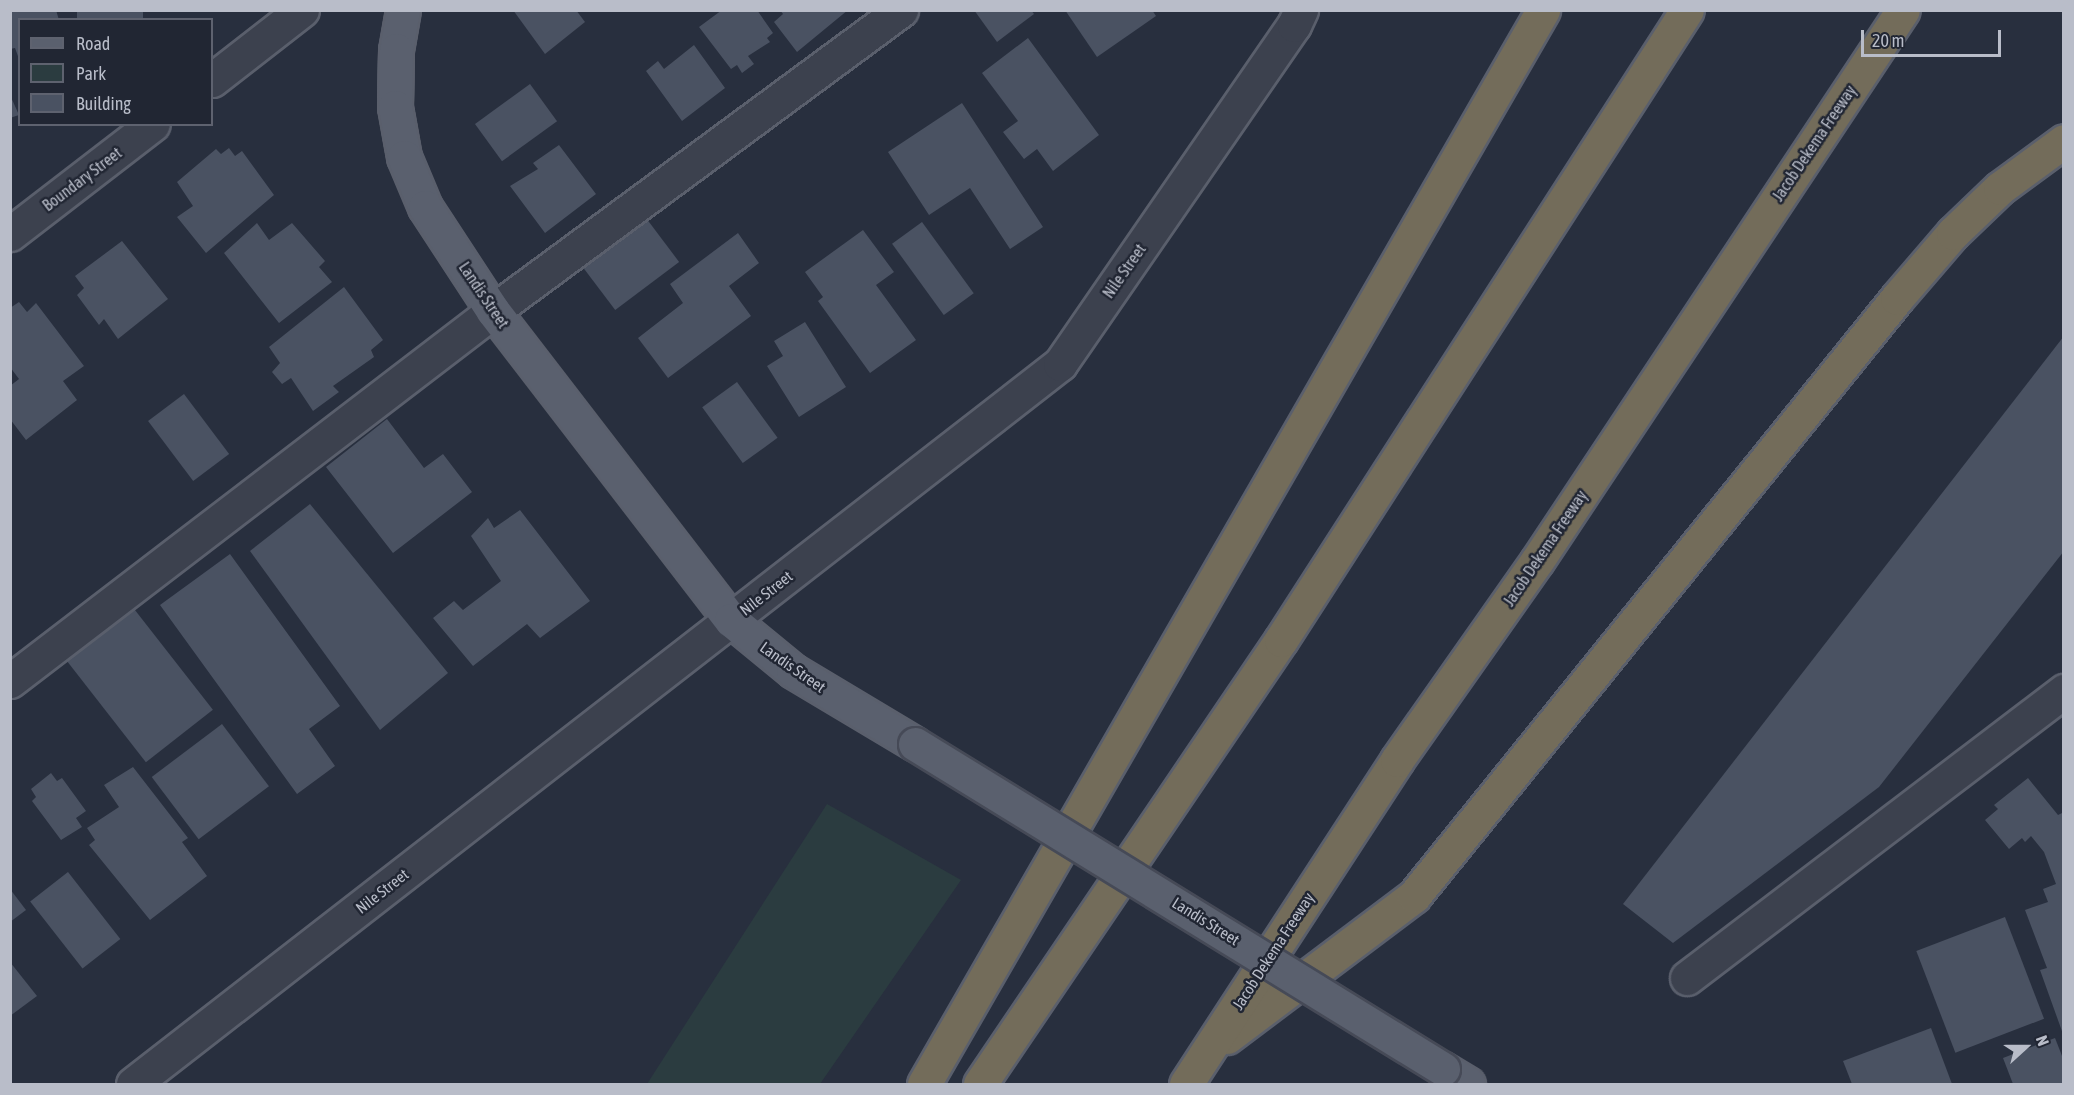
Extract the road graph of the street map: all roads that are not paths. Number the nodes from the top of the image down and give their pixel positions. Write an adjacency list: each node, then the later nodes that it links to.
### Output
1 (302, 10): 8 (street)
2 (403, 10): 12 (main road, Landis Street)
3 (901, 10): 12 (street)
4 (1301, 10): 13 (street, Nile Street)
5 (1543, 10): 20 (highway)
6 (1688, 10): 21 (highway)
7 (1903, 10): 17 (highway, Jacob Dekema Freeway)
8 (213, 79)
9 (150, 126): 11 (street, Boundary Street)
10 (2064, 141): 17 (highway)
11 (10, 234)
12 (494, 311): 13 (main road, Landis Street); 14 (street)
13 (731, 620): 18 (main road, Landis Street, bridge); 19 (street, Nile Street)
14 (10, 681)
15 (2064, 691): 16 (street)
16 (1687, 978)
17 (1209, 1050): 22 (highway, Jacob Dekema Freeway)
18 (1455, 1077)
19 (133, 1084)
20 (924, 1084)
21 (980, 1084)
22 (1186, 1084)

